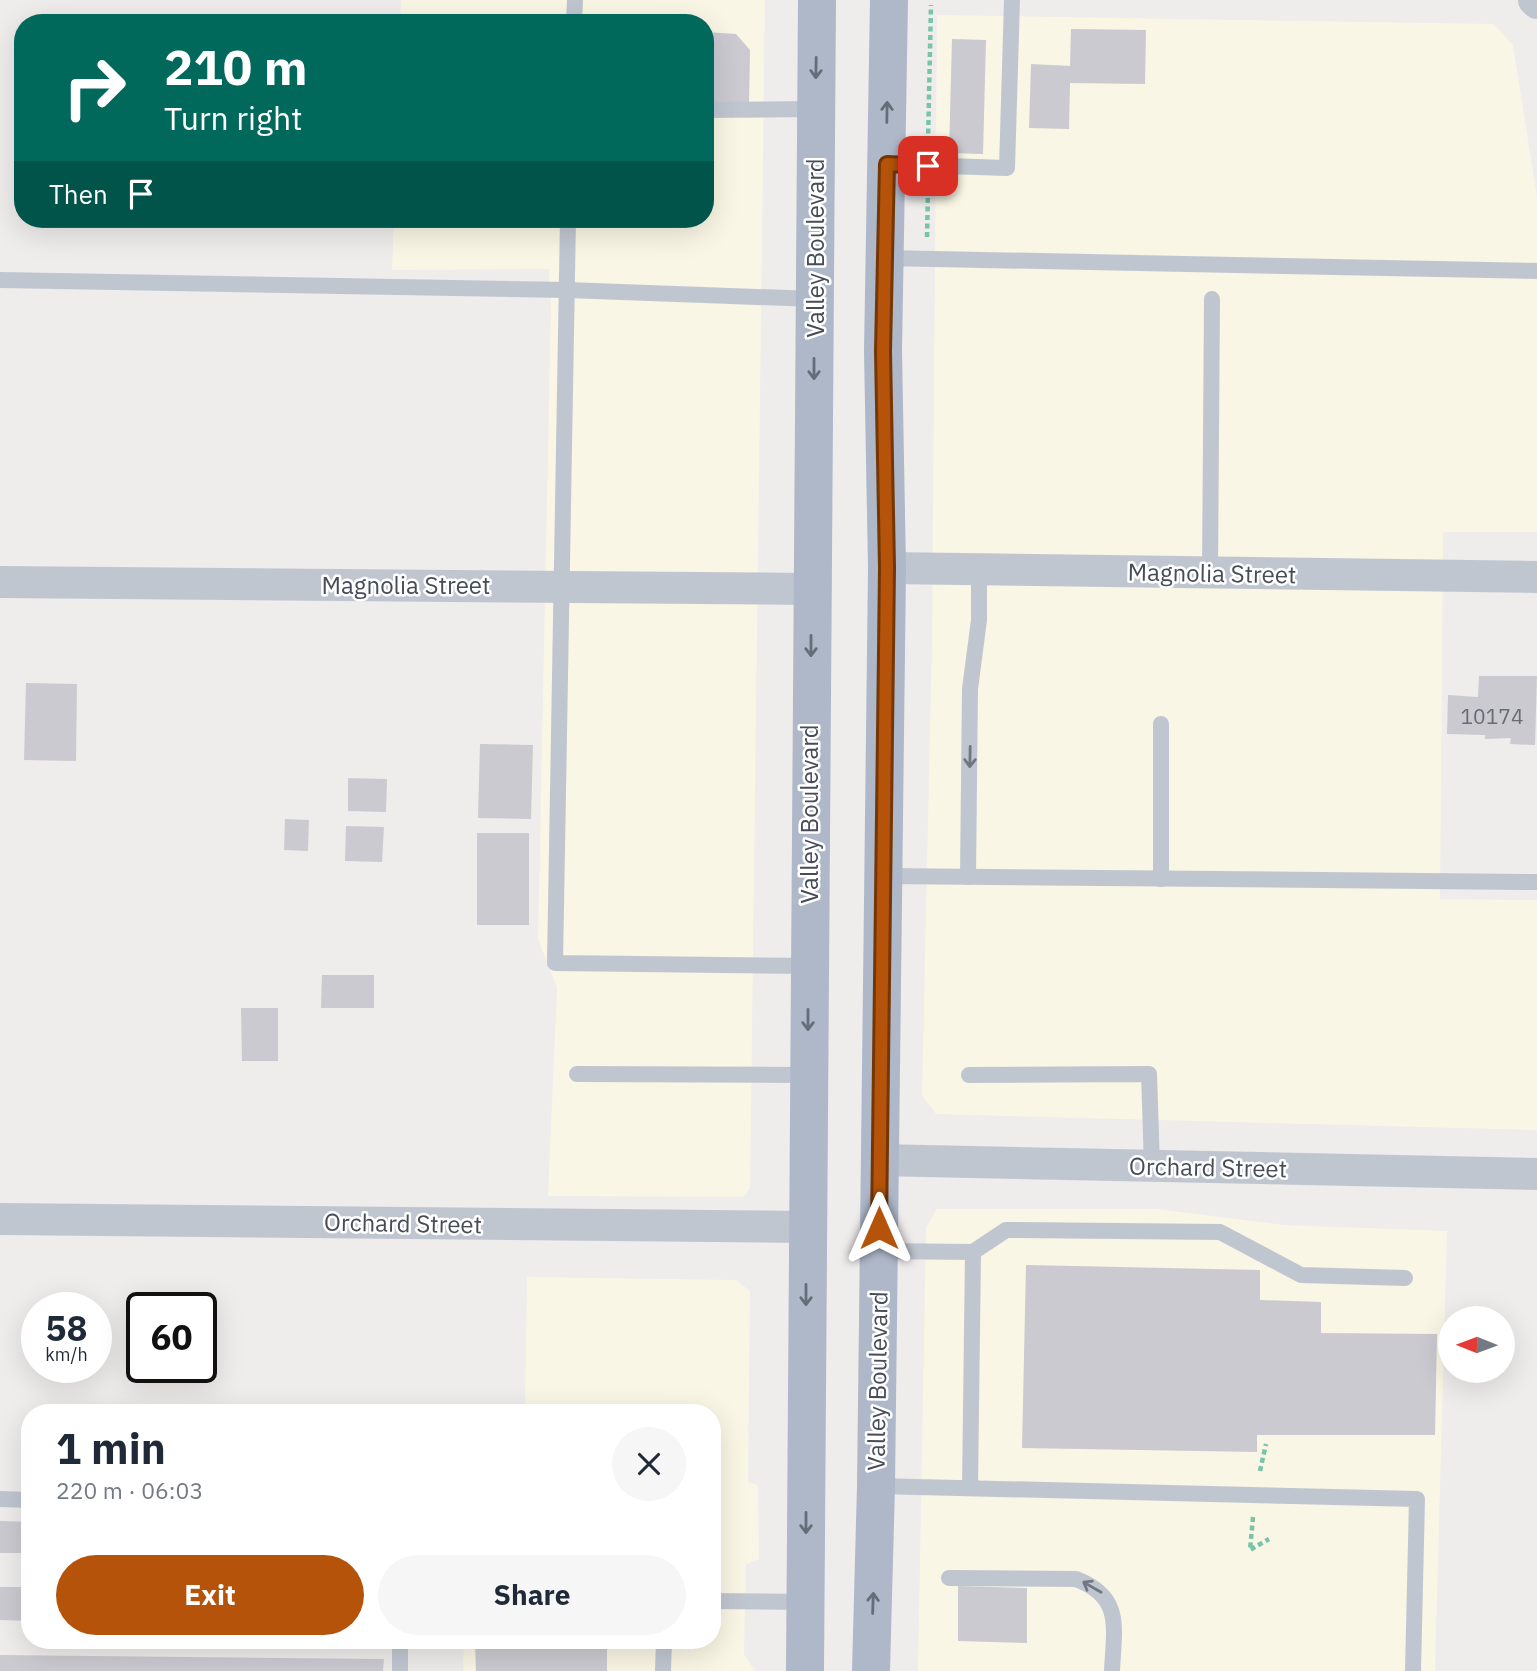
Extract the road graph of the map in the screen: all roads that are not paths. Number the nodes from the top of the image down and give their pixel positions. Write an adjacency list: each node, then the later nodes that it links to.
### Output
1 (817, 0): 4 (main road, Valley Boulevard, one-way to 4)
2 (889, 0): 6 (main road, Valley Boulevard, one-way to 2)
3 (1012, 0): 6 (lane)
4 (816, 109): 5 (lane); 12 (main road, Valley Boulevard)
5 (714, 110)
6 (887, 164): 8 (main road, Valley Boulevard)
7 (568, 228): 11 (lane)
8 (885, 258): 9 (lane); 14 (main road, Valley Boulevard)
9 (1537, 271)
10 (0, 280): 11 (lane)
11 (567, 290): 12 (lane); 19 (lane)
12 (814, 299): 20 (main road, Valley Boulevard, one-way to 20)
13 (1212, 299): 16 (lane)
14 (887, 568): 15 (street, Magnolia Street); 22 (main road, Valley Boulevard)
15 (979, 570): 16 (street, Magnolia Street); 23 (lane, one-way to 23)
16 (1210, 573): 17 (street, Magnolia Street)
17 (1537, 577)
18 (0, 582): 19 (street, Magnolia Street)
19 (560, 586): 20 (street, Magnolia Street); 26 (lane)
20 (811, 589): 26 (main road, Valley Boulevard, one-way to 26)
21 (1161, 724): 24 (lane)
22 (883, 876): 23 (lane); 30 (main road, Valley Boulevard)
23 (968, 877): 24 (lane)
24 (1161, 878): 25 (lane)
25 (1537, 882)
26 (808, 966): 28 (main road, Valley Boulevard, one-way to 28)
27 (578, 1073): 28 (lane)
28 (807, 1075): 34 (main road, Valley Boulevard)
29 (969, 1075): 31 (lane)
30 (879, 1160): 31 (street, Orchard Street); 35 (main road, Valley Boulevard)
31 (1153, 1166): 32 (street, Orchard Street)
32 (1537, 1174)
33 (0, 1219): 34 (street, Orchard Street)
34 (806, 1227): 44 (main road, Valley Boulevard, one-way to 44)
35 (879, 1251): 36 (lane); 38 (main road, Valley Boulevard)
36 (973, 1252): 37 (lane); 39 (lane)
37 (1405, 1278)
38 (876, 1486): 39 (lane); 50 (main road, Valley Boulevard, one-way to 38)
39 (970, 1488): 52 (lane)
40 (0, 1499): 41 (lane)
41 (21, 1500)
42 (949, 1578): 51 (lane, one-way to 42)
43 (721, 1601): 44 (lane)
44 (806, 1602): 49 (main road, Valley Boulevard)
45 (400, 1649): 47 (lane)
46 (664, 1649): 48 (lane)
47 (400, 1671)
48 (663, 1671)
49 (805, 1671)
50 (871, 1671)
51 (1112, 1671)
52 (1413, 1671)

